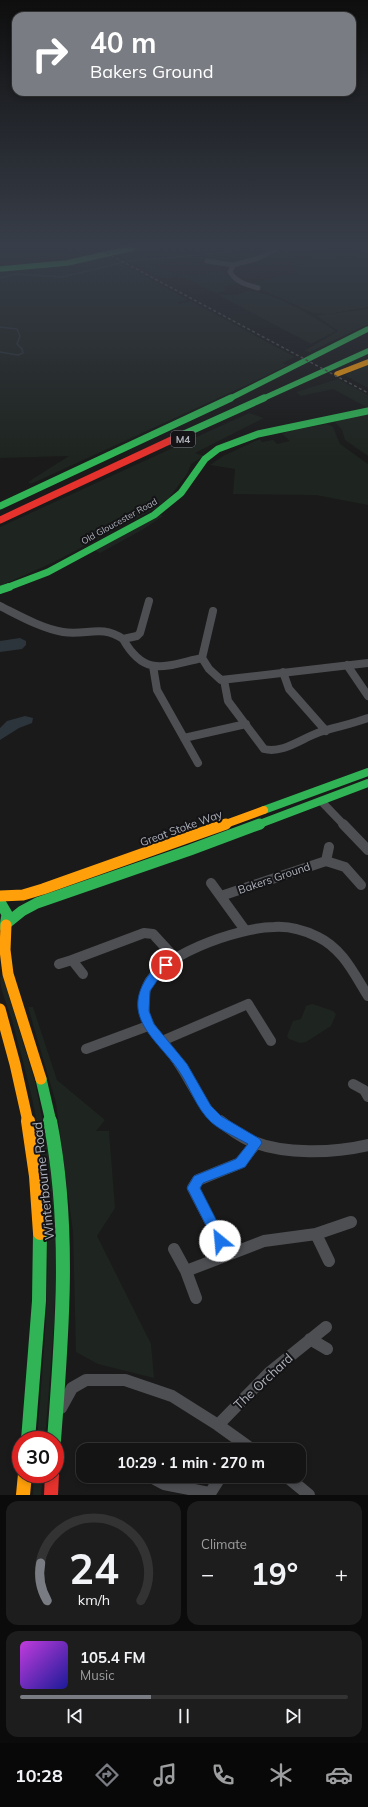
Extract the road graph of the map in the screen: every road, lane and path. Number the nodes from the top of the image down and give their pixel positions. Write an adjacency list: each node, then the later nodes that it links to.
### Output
1 (368, 329): 7 (main road, M4)
2 (368, 344): 8 (main road, M4)
3 (368, 351): 6 (main road, M4)
4 (368, 362): 6 (main road, M4); 9 (main road, M4)
5 (368, 411): 10 (main road, Old Gloucester Road)
6 (221, 416): 9 (main road, M4)
7 (0, 506)
8 (0, 510)
9 (0, 520)
10 (0, 590)
11 (149, 601): 14 (street)
12 (0, 606): 14 (street)
13 (213, 611): 15 (street)
14 (122, 639): 17 (street)
15 (202, 658): 17 (street); 20 (street)
16 (368, 663): 18 (street)
17 (153, 666): 25 (street)
18 (347, 666): 19 (street); 21 (street)
19 (283, 672): 20 (street); 24 (street)
20 (224, 680): 23 (street)
21 (368, 696)
22 (368, 718): 24 (street)
23 (246, 724): 24 (street); 25 (street)
24 (326, 731)
25 (184, 738): 26 (street)
26 (198, 763)
27 (368, 772): 35 (main road, Great Stoke Way)
28 (368, 782): 29 (main road)
29 (322, 801): 31 (street); 38 (main road)
30 (329, 847): 32 (street)
31 (368, 850)
32 (326, 861): 34 (street); 36 (street, Bakers Ground)
33 (211, 882): 36 (street, Bakers Ground)
34 (361, 885)
35 (0, 896)
36 (221, 896): 39 (street, Bakers Ground)
37 (0, 902): 38 (main road, Winterbourne Road)
38 (6, 924): 40 (main road); 65 (main road, Winterbourne Road)
39 (245, 930): 41 (street); 45 (street)
40 (0, 933)
41 (175, 958): 42 (street); 47 (street)
42 (72, 960): 43 (street); 44 (street)
43 (59, 964)
44 (83, 974)
45 (368, 996)
46 (0, 1009): 67 (main road, Winterbourne Road)
47 (148, 1026): 48 (street); 50 (street)
48 (162, 1041): 49 (street); 53 (street)
49 (271, 1041)
50 (86, 1049)
51 (353, 1084): 52 (street)
52 (367, 1092)
53 (256, 1143): 54 (street); 58 (street)
54 (368, 1145)
55 (351, 1222): 56 (street)
56 (316, 1234): 58 (street); 59 (street)
57 (174, 1249): 60 (street)
58 (227, 1254): 60 (street)
59 (329, 1261)
60 (186, 1271): 61 (street)
61 (196, 1298)
62 (326, 1327): 63 (street, The Orchard)
63 (310, 1339): 64 (street); 66 (street, The Orchard)
64 (327, 1349)
65 (56, 1417): 66 (street); 68 (main road, Winterbourne Road)
66 (218, 1425): 69 (street)
67 (29, 1431)
68 (55, 1431)
69 (241, 1443)
70 (24, 1483): 76 (main road)
71 (51, 1483): 77 (main road)
72 (162, 1483): 75 (street)
73 (216, 1483): 75 (street)
74 (294, 1483): 78 (street)
75 (209, 1494)
76 (23, 1495)
77 (50, 1495)
78 (309, 1495)

